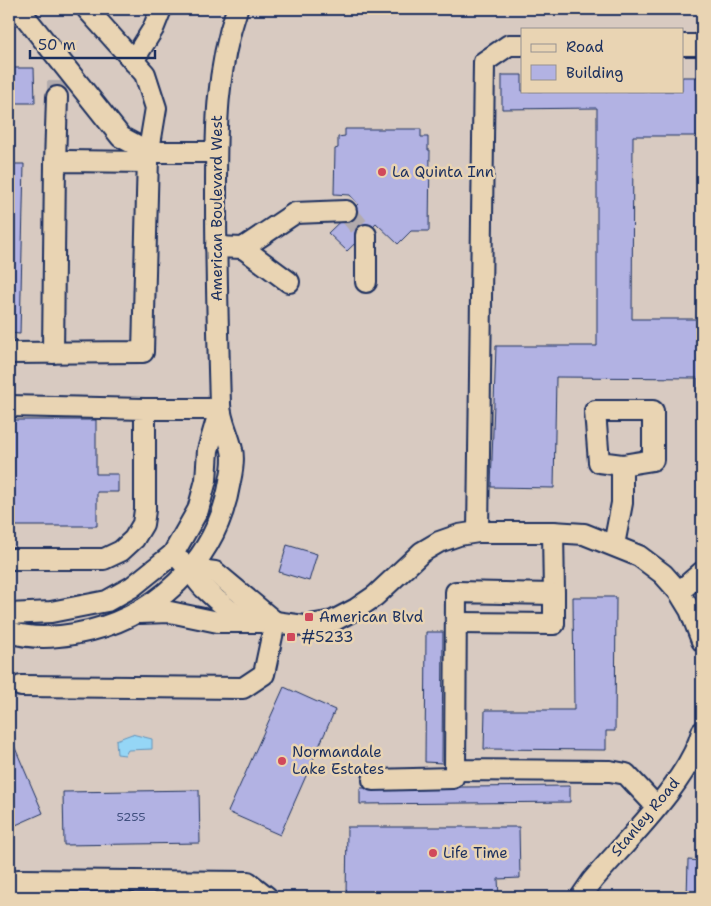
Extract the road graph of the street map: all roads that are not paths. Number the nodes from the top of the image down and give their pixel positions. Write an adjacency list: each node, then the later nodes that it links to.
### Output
1 (19, 9): 8 (street)
2 (87, 9): 9 (street)
3 (160, 9): 9 (street)
4 (237, 9): 10 (street, American Boulevard West)
5 (521, 45): 25 (street)
6 (684, 45): 7 (street)
7 (702, 45)
8 (58, 58): 11 (street); 12 (street)
9 (133, 61): 11 (street)
10 (216, 152): 11 (street); 15 (street, American Boulevard West)
11 (148, 157): 12 (street); 19 (street)
12 (56, 163): 19 (street)
13 (346, 211): 16 (street)
14 (366, 234): 18 (street)
15 (216, 247): 16 (street); 23 (street, American Boulevard West)
16 (243, 248): 17 (street)
17 (289, 282)
18 (366, 282)
19 (53, 352): 20 (street)
20 (9, 353)
21 (9, 406): 22 (street)
22 (145, 409): 23 (street); 29 (street)
23 (220, 409): 28 (street, American Boulevard West); 30 (street, American Boulevard West)
24 (622, 465): 27 (street)
25 (478, 532): 26 (street); 36 (street)
26 (553, 532): 27 (street); 33 (street)
27 (614, 545): 32 (street)
28 (172, 554): 30 (street); 35 (street, American Boulevard West)
29 (9, 559)
30 (191, 569): 34 (street, American Boulevard West); 36 (street); 37 (street)
31 (702, 572): 32 (street)
32 (679, 592): 40 (street)
33 (554, 594): 38 (street); 38 (street)
34 (139, 613): 37 (street); 39 (street, American Boulevard West)
35 (9, 614)
36 (276, 622): 37 (street); 41 (street)
37 (254, 623)
38 (456, 623): 43 (street)
39 (9, 632)
40 (702, 641)
41 (21, 686)
42 (702, 732): 45 (street, Stanley Road)
43 (455, 770): 44 (street); 45 (street)
44 (373, 780)
45 (656, 806): 48 (street, Stanley Road)
46 (17, 897): 47 (street)
47 (267, 897)
48 (581, 897)

